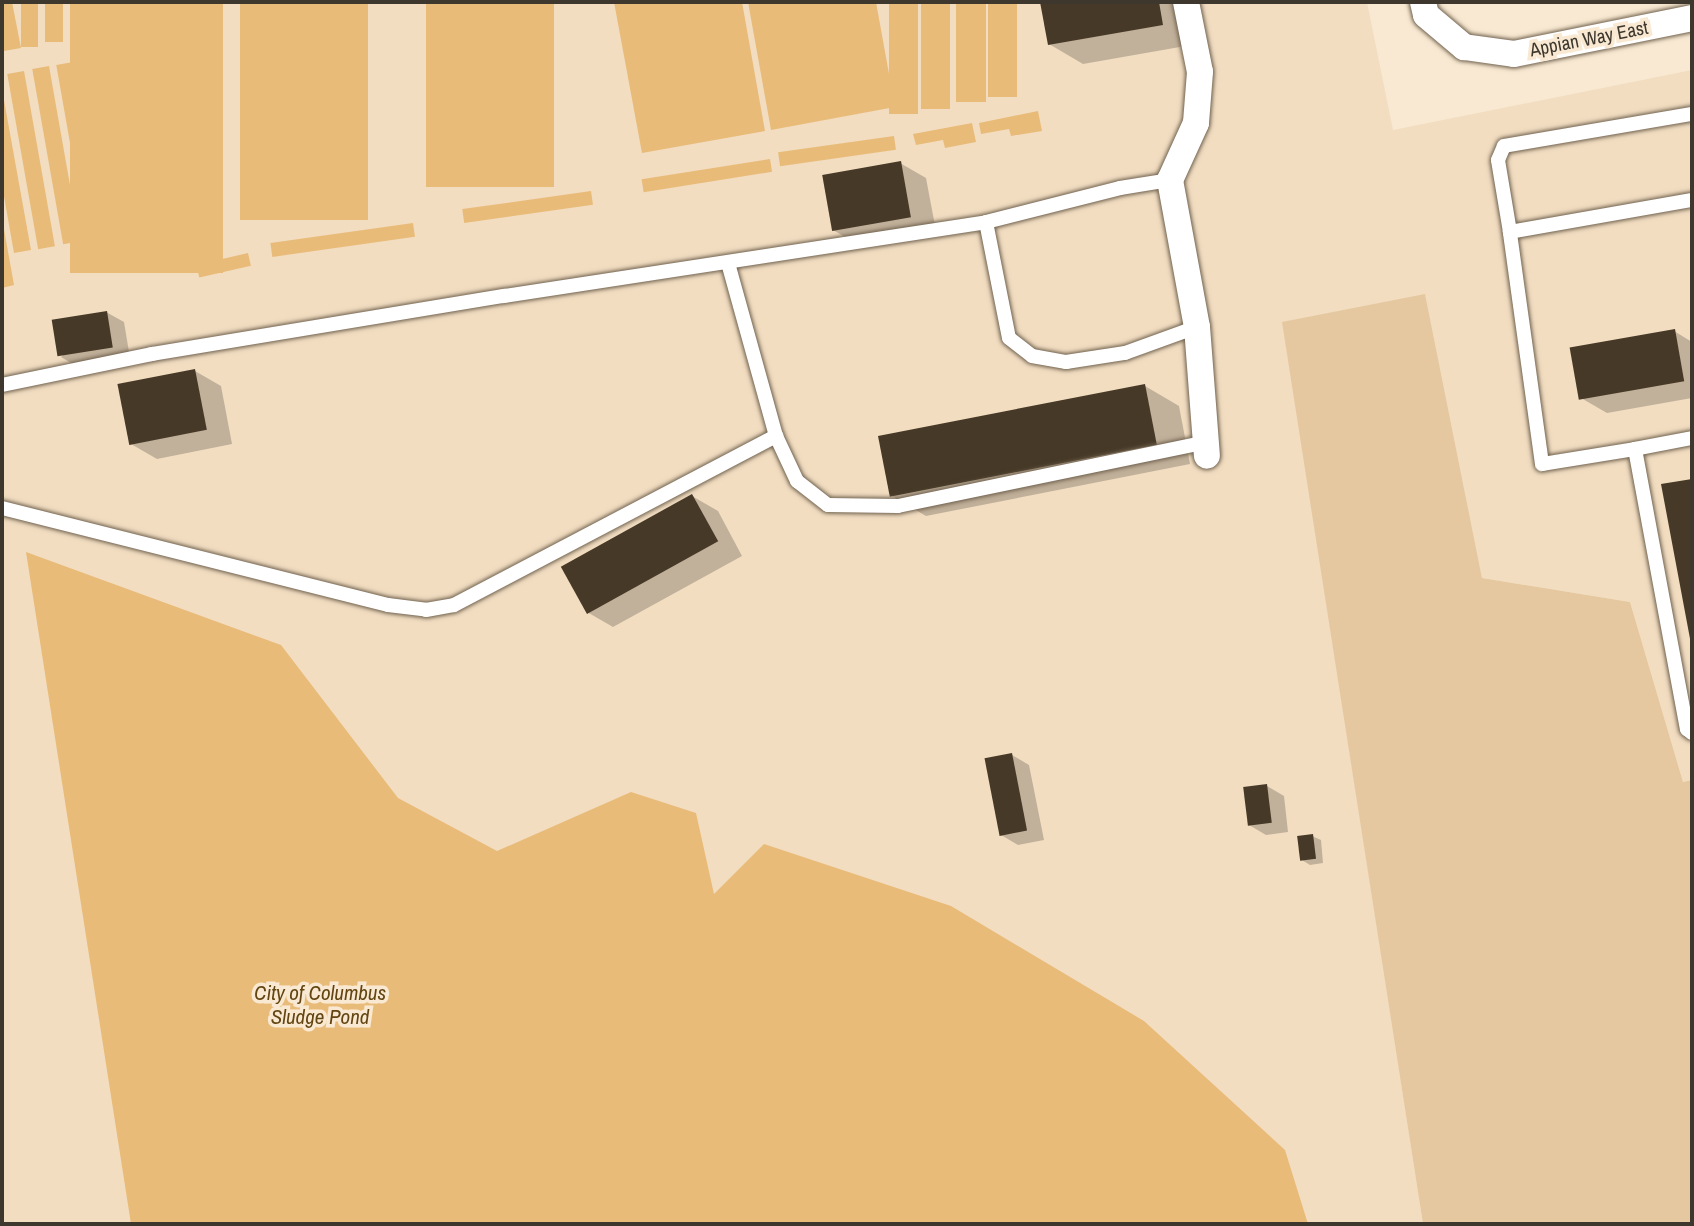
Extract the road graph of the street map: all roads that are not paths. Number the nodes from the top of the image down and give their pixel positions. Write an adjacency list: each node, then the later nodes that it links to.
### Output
1 (1186, 2): 5 (street)
2 (1423, 2): 3 (street, Appian Way East)
3 (1692, 19)
4 (1692, 114): 8 (lane)
5 (1170, 180): 7 (lane); 10 (street)
6 (1692, 200): 8 (lane)
7 (986, 222): 9 (lane); 10 (lane)
8 (1510, 232): 15 (lane)
9 (728, 263): 11 (lane); 12 (lane)
10 (1197, 327): 14 (street)
11 (2, 385)
12 (776, 436): 14 (lane); 16 (lane)
13 (1692, 438): 15 (lane)
14 (1206, 449)
15 (1635, 449): 17 (lane)
16 (2, 508)
17 (1692, 733)

